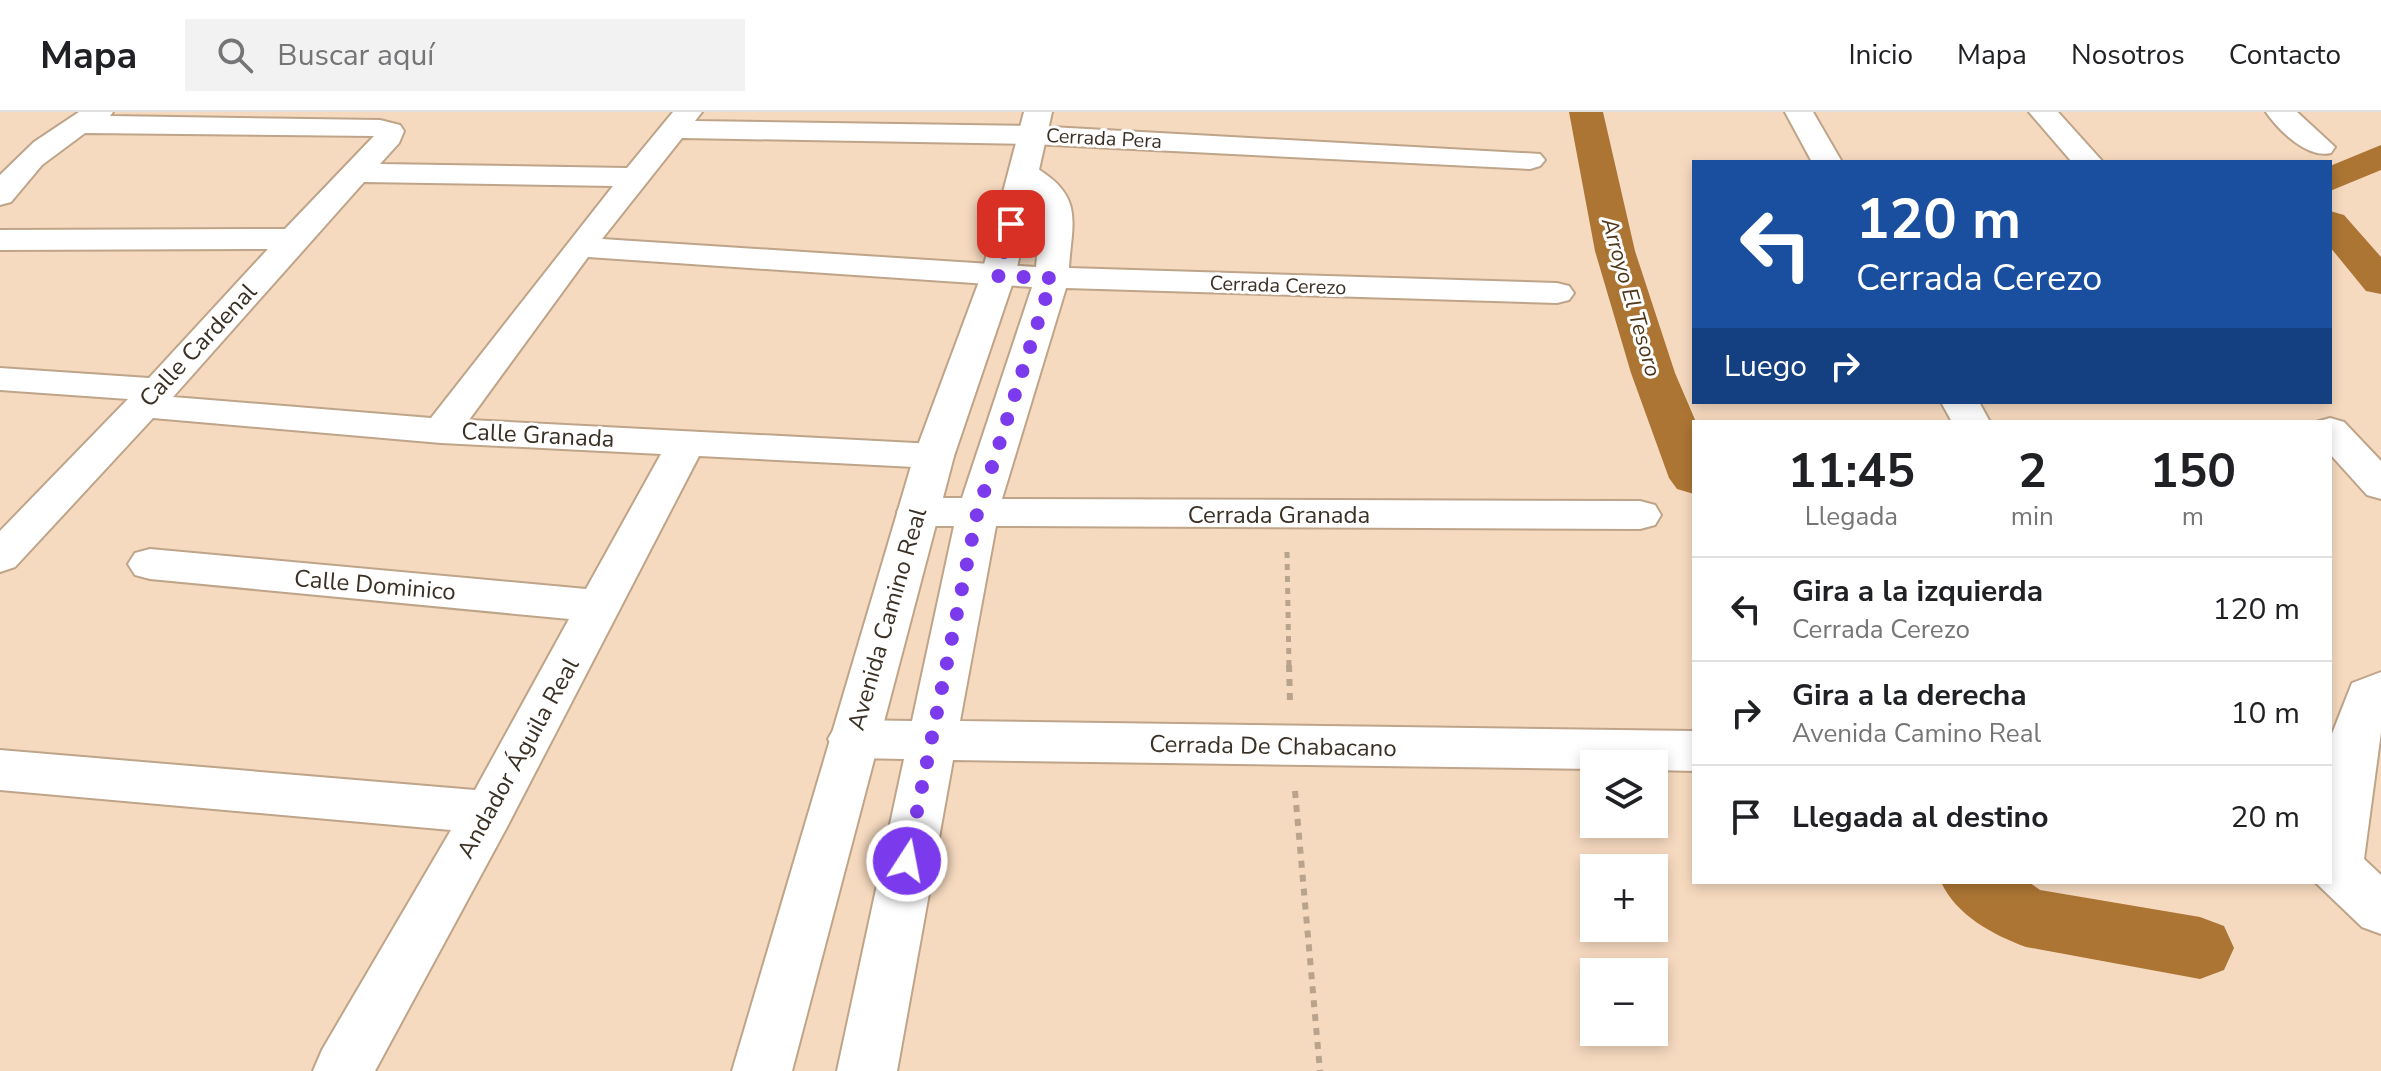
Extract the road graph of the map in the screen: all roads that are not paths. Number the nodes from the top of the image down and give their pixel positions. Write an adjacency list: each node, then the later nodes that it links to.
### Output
1 (1799, 112): 9 (street)
2 (2043, 112): 10 (street)
3 (2280, 112): 7 (street)
4 (88, 118): 11 (street, Calle Cardenal); 13 (street)
5 (683, 120): 6 (street, Cerrada Pera); 12 (street)
6 (1032, 139): 8 (street, Cerrada Pera); 17 (street, Avenida Camino Real); 18 (street)
7 (2321, 147)
8 (1530, 160)
9 (1826, 160)
10 (2086, 160)
11 (358, 173): 12 (street); 14 (street, Calle Cardenal)
12 (636, 177): 16 (street)
13 (0, 196)
14 (294, 239): 15 (street); 21 (street, Calle Cardenal)
15 (0, 240)
16 (579, 247): 17 (street, Cerrada Cerezo); 24 (street)
17 (998, 276): 18 (street, Cerrada Cerezo); 27 (street, Avenida Camino Real)
18 (1052, 278): 19 (street, Cerrada Cerezo); 30 (street)
19 (1557, 293)
20 (0, 379): 21 (street, Calle Granada)
21 (150, 398): 24 (street, Calle Granada); 32 (street, Calle Cardenal)
22 (2307, 404): 23 (street)
23 (2321, 420)
24 (441, 431): 26 (street, Calle Granada)
25 (2332, 432): 28 (street)
26 (687, 442): 27 (street, Calle Granada); 34 (street, Andador Águila Real)
27 (934, 456): 29 (street, Avenida Camino Real)
28 (2381, 486)
29 (918, 512): 30 (street, Cerrada Granada); 36 (street, Avenida Camino Real)
30 (977, 514): 31 (street, Cerrada Granada); 37 (street)
31 (1640, 515)
32 (0, 557)
33 (150, 564): 34 (street, Calle Dominico)
34 (600, 606): 40 (street, Andador Águila Real)
35 (2381, 690): 41 (street)
36 (853, 739): 37 (street, Cerrada De Chabacano); 44 (street, Avenida Camino Real)
37 (930, 741): 38 (street, Cerrada De Chabacano); 45 (street)
38 (1692, 751)
39 (0, 770): 40 (street)
40 (489, 812): 43 (street, Andador Águila Real)
41 (2333, 864): 42 (street)
42 (2381, 910)
43 (343, 1071)
44 (762, 1071)
45 (867, 1071)

